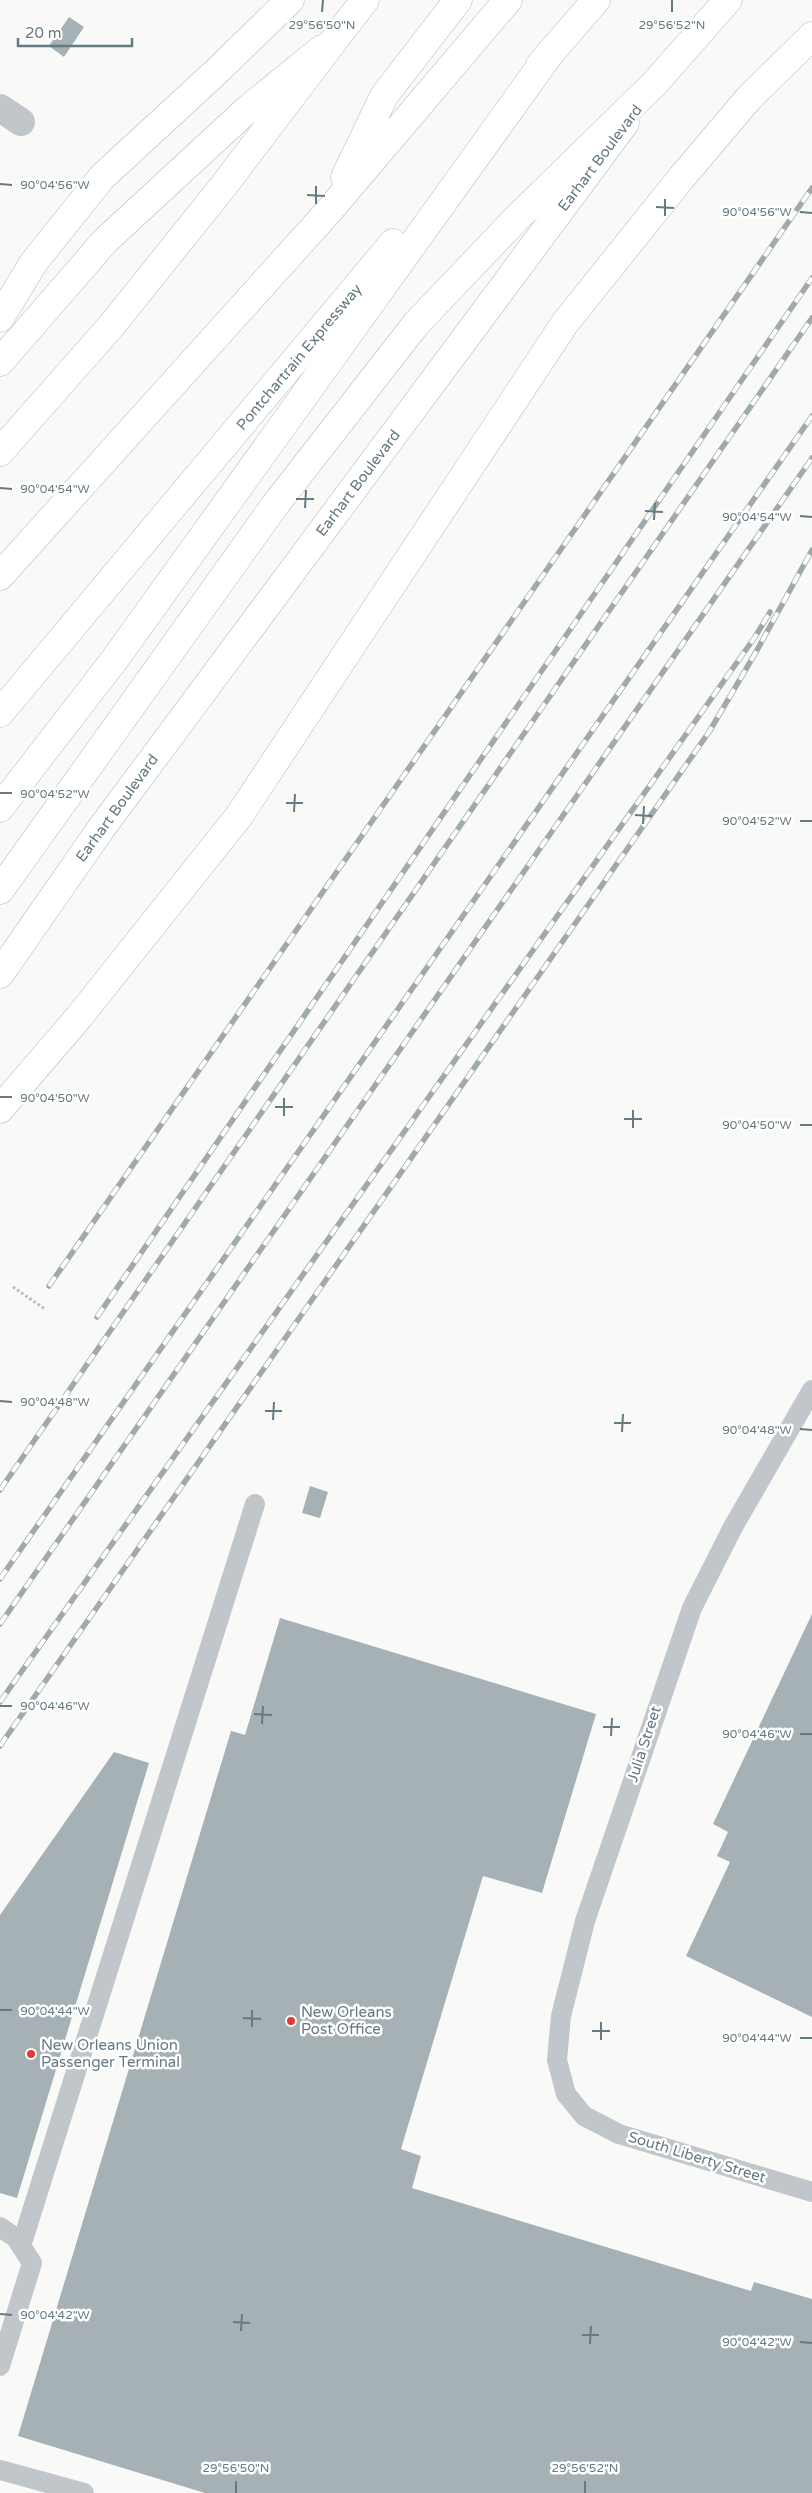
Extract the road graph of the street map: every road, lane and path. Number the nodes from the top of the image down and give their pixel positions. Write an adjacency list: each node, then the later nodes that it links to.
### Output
1 (290, 0): 12 (main road)
2 (365, 0): 7 (main road)
3 (458, 0): 11 (main road)
4 (508, 0): 11 (main road)
5 (596, 0): 9 (main road, Pontchartrain Expressway)
6 (728, 0): 10 (main road, Earhart Boulevard)
7 (338, 35): 13 (main road); 14 (main road)
8 (812, 36): 20 (main road)
9 (551, 52): 16 (main road, Pontchartrain Expressway); 17 (main road)
10 (656, 83): 18 (main road); 19 (main road, Earhart Boulevard)
11 (328, 212): 15 (main road)
12 (0, 318)
13 (0, 362)
14 (0, 452)
15 (0, 576)
16 (0, 713)
17 (0, 808)
18 (0, 890)
19 (0, 974)
20 (0, 1109)
21 (13, 1287): 22 (path)
22 (45, 1309)
23 (812, 1390): 25 (lane, Julia Street)
24 (255, 1504): 28 (lane)
25 (584, 2116): 26 (lane, South Liberty Street)
26 (812, 2192)
27 (0, 2226): 28 (lane)
28 (22, 2246): 29 (lane)
29 (0, 2366)
30 (0, 2470): 31 (lane)
31 (84, 2493)

